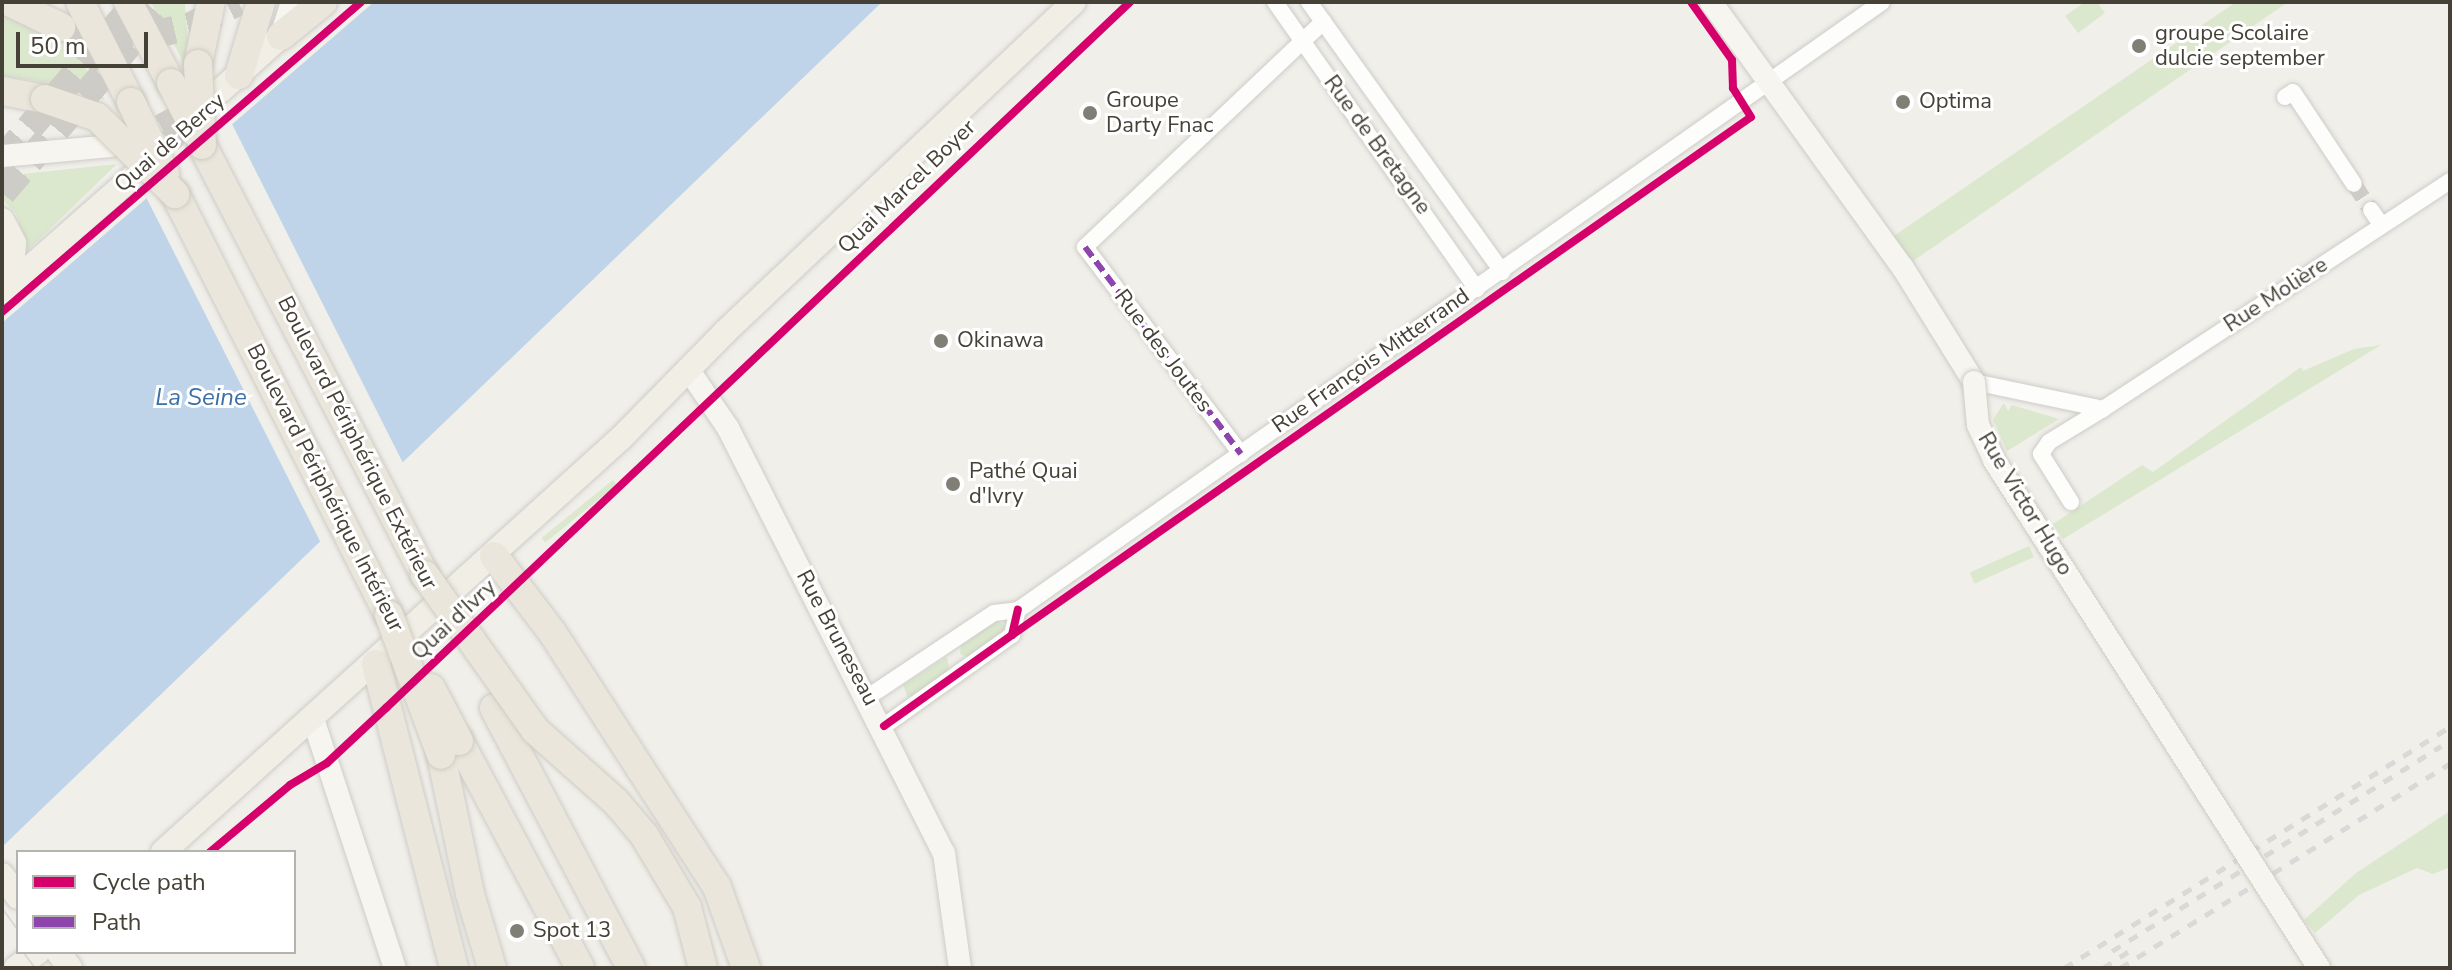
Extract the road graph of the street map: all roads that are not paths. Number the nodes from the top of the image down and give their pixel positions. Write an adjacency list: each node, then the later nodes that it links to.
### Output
1 (9, 2): 15 (highway)
2 (80, 2): 31 (highway, Boulevard Périphérique Intérieur, bridge)
3 (128, 2): 25 (highway, Boulevard Périphérique Extérieur, bridge)
4 (196, 2): 18 (highway)
5 (211, 2): 18 (highway)
6 (261, 2): 20 (highway)
7 (292, 2): 16 (main road)
8 (323, 2): 16 (highway)
9 (1074, 2): 38 (main road, Quai Marcel Boyer)
10 (1275, 2): 17 (street, Rue de Bretagne)
11 (1309, 2): 14 (street, Rue de Bretagne)
12 (1711, 2): 19 (main road, Rue Victor Hugo)
13 (1882, 2): 19 (street, Rue François Mitterrand)
14 (1323, 22): 17 (street); 35 (street, Rue de Bretagne)
15 (61, 27)
16 (281, 36): 20 (main road)
17 (1301, 39): 37 (street, Rue de Bretagne); 41 (street, Rue des Joutes)
18 (199, 52): 25 (highway, bridge)
19 (1773, 82): 35 (street, Rue François Mitterrand); 39 (main road, Rue Victor Hugo)
20 (230, 83)
21 (2, 91): 23 (highway)
22 (2285, 97): 30 (street)
23 (45, 99): 24 (highway); 31 (highway, bridge)
24 (2, 107)
25 (202, 145): 44 (highway, Boulevard Périphérique Extérieur)
26 (111, 146): 27 (main road, Quai de Bercy)
27 (2, 156)
28 (134, 176): 36 (main road, Quai de Bercy)
29 (2450, 181): 34 (street, Rue Molière)
30 (2354, 184)
31 (175, 194): 52 (highway, Boulevard Périphérique Intérieur, bridge)
32 (2371, 210): 34 (street)
33 (2, 220): 36 (main road)
34 (2382, 226): 40 (street, Rue Molière)
35 (1502, 272): 37 (street, Rue François Mitterrand)
36 (6, 288)
37 (1477, 289): 41 (street, Rue François Mitterrand)
38 (688, 369): 43 (main road, Quai d'Ivry); 49 (main road, Rue Bruneseau)
39 (1974, 382): 40 (street); 66 (main road, Rue Victor Hugo, bridge)
40 (2103, 409): 42 (street, Rue Molière)
41 (1241, 454): 45 (street, Rue François Mitterrand)
42 (2071, 502)
43 (494, 556): 47 (main road, Quai d'Ivry); 64 (highway)
44 (425, 575): 62 (highway, Boulevard Périphérique Extérieur, bridge); 63 (highway, bridge)
45 (1018, 610): 46 (street, Rue François Mitterrand); 48 (street, Rue François Mitterrand)
46 (946, 646): 48 (street); 49 (street, Rue François Mitterrand)
47 (376, 664): 50 (main road, Quai d'Ivry); 59 (highway)
48 (963, 672): 51 (street, Rue François Mitterrand)
49 (868, 697): 51 (main road, Rue Bruneseau)
50 (313, 719): 53 (main road, Quai d'Ivry); 58 (main road)
51 (884, 726): 65 (main road, Rue Bruneseau)
52 (450, 748): 60 (highway); 61 (highway, Boulevard Périphérique Intérieur)
53 (165, 850)
54 (2, 875): 55 (main road)
55 (16, 894)
56 (35, 954): 57 (main road)
57 (16, 968)
58 (395, 968)
59 (454, 968)
60 (492, 968)
61 (580, 968)
62 (631, 968)
63 (703, 968)
64 (746, 968)
65 (960, 968)
66 (2319, 968)

